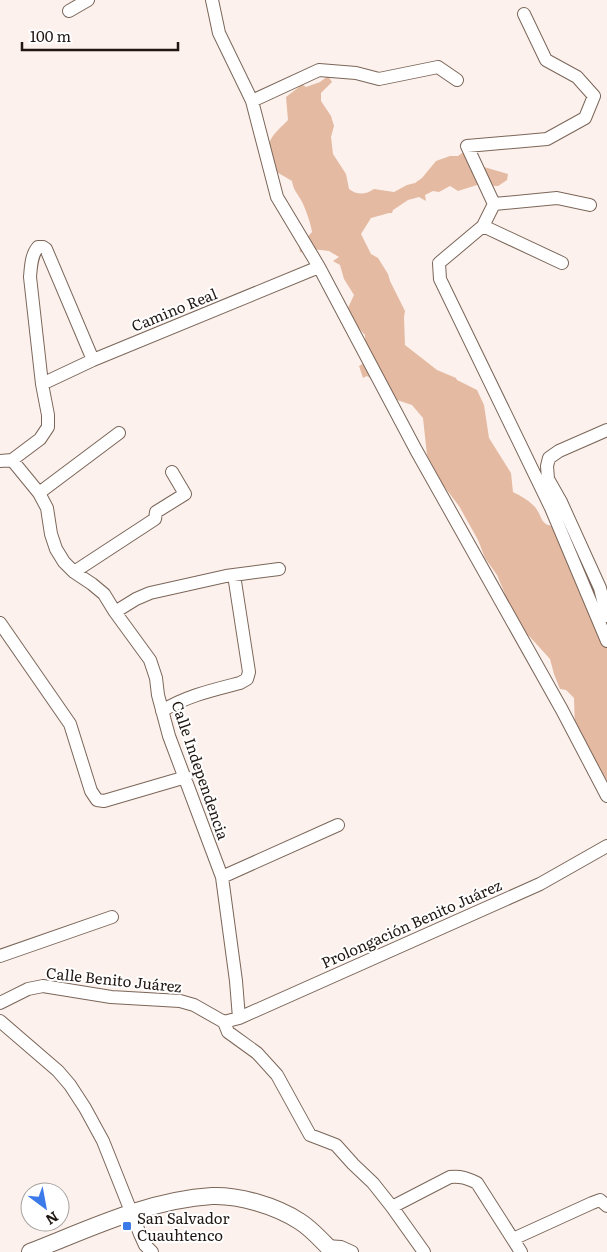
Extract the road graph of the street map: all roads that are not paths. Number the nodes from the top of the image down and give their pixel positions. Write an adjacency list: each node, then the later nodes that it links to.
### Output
1 (88, 0): 3 (street)
2 (212, 0): 6 (street)
3 (69, 11)
4 (524, 14): 7 (street)
5 (457, 80): 6 (street)
6 (252, 101): 11 (street)
7 (494, 204): 8 (street); 9 (street)
8 (590, 205)
9 (483, 226): 10 (street); 25 (street)
10 (562, 263)
11 (319, 267): 12 (street, Camino Real); 28 (street)
12 (93, 360): 13 (street, Camino Real); 13 (street)
13 (42, 384): 16 (street)
14 (607, 430): 23 (street)
15 (119, 433): 18 (street)
16 (6, 461): 18 (street, Calle Independencia)
17 (172, 472): 20 (street)
18 (39, 493): 20 (street, Calle Independencia)
19 (279, 569): 21 (street)
20 (74, 572): 22 (street, Calle Independencia)
21 (234, 575): 22 (street); 26 (street)
22 (115, 612): 26 (street, Calle Independencia)
23 (607, 616)
24 (0, 623): 27 (street)
25 (607, 641)
26 (162, 711): 27 (street, Calle Independencia)
27 (186, 777): 31 (street, Calle Independencia)
28 (607, 796)
29 (338, 824): 31 (street)
30 (607, 846): 35 (street, Prolongación Benito Juárez)
31 (222, 877): 35 (street, Calle Independencia)
32 (112, 917): 33 (street)
33 (0, 956)
34 (0, 1003): 37 (street, Calle Benito Juárez)
35 (239, 1018): 37 (street, Prolongación Benito Juárez)
36 (0, 1021): 40 (street)
37 (224, 1022): 39 (street)
38 (607, 1206): 41 (street)
39 (392, 1207): 41 (street); 46 (street)
40 (132, 1212): 42 (main road); 43 (main road); 44 (street)
41 (516, 1248)
42 (330, 1249): 45 (street)
43 (30, 1252)
44 (152, 1252)
45 (352, 1252)
46 (424, 1252)

